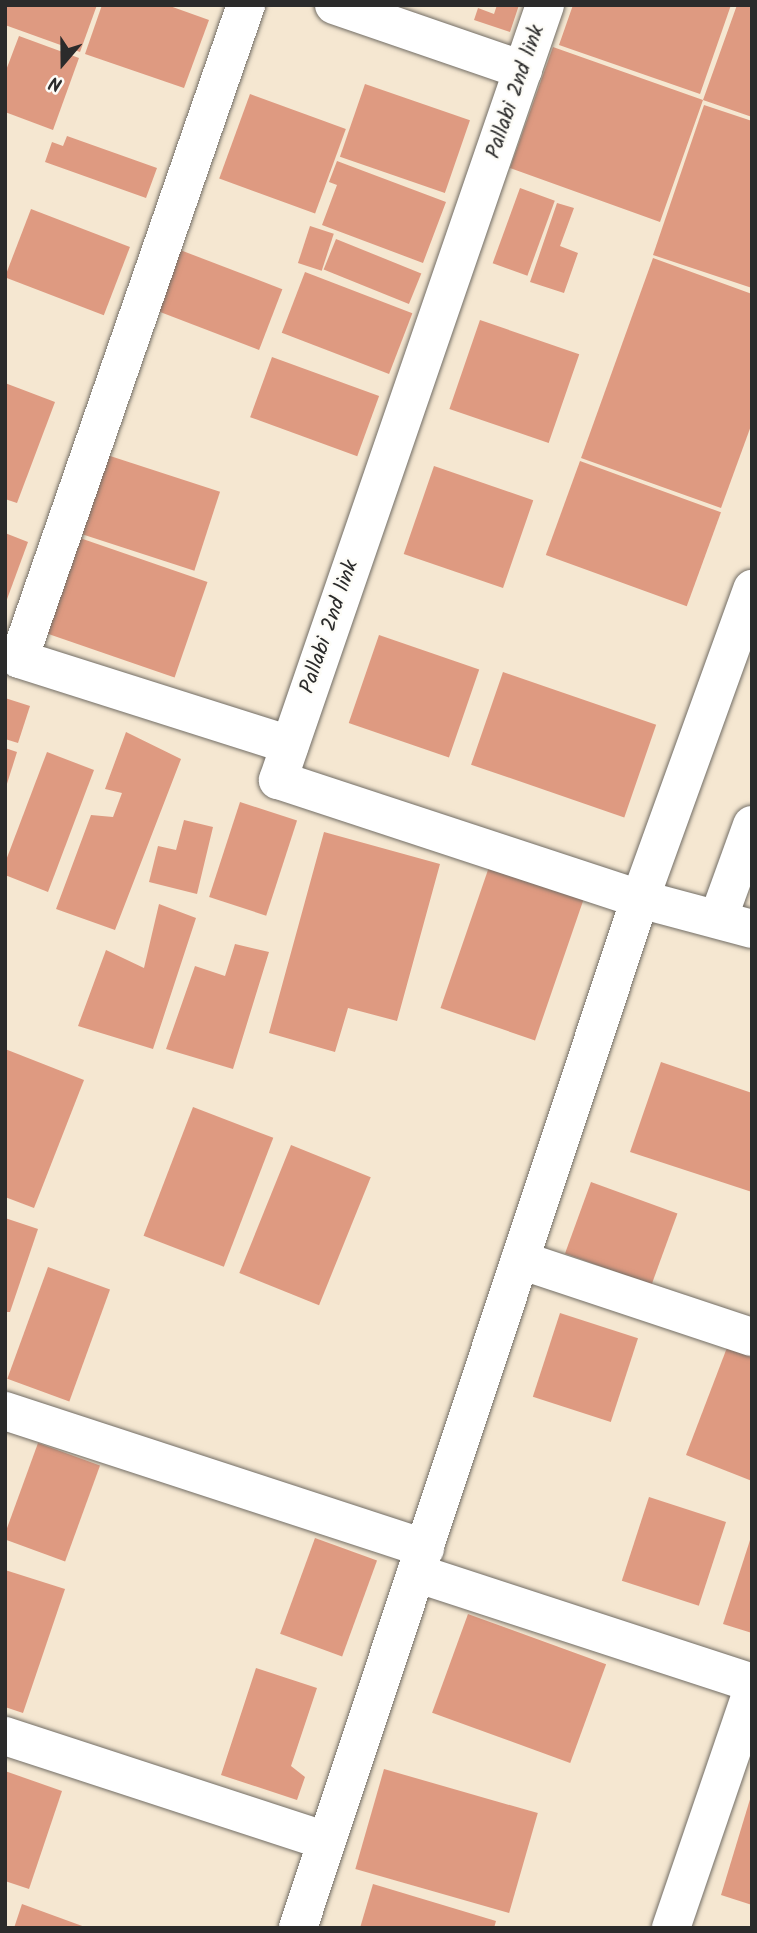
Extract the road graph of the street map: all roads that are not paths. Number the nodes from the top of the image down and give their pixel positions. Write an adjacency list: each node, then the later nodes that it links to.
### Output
1 (246, 5): 6 (street)
2 (334, 5): 4 (street)
3 (545, 5): 4 (street, Pallabi 2nd link)
4 (523, 70): 6 (street, Pallabi 2nd link)
5 (752, 589): 8 (street)
6 (290, 745): 8 (street, Pallabi 2nd link)
7 (752, 825): 9 (street)
8 (640, 899): 9 (street, Pallabi 2nd link); 10 (street)
9 (735, 924)
10 (520, 1260): 11 (street); 13 (street)
11 (752, 1337)
12 (5, 1411): 13 (street)
13 (420, 1560): 14 (street); 17 (street)
14 (752, 1683)
15 (752, 1691): 19 (street)
16 (5, 1736): 17 (street)
17 (327, 1841): 18 (street)
18 (298, 1928)
19 (671, 1928)

